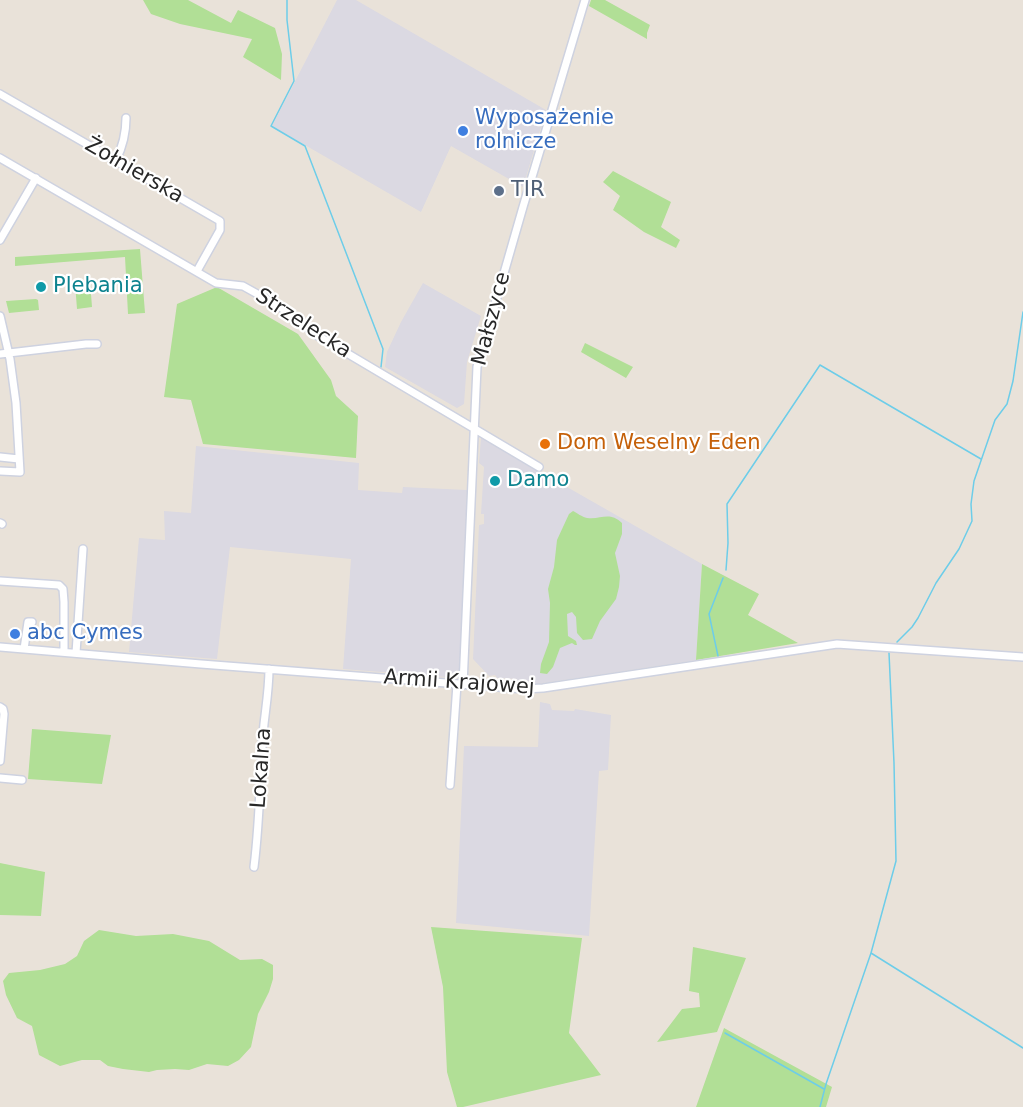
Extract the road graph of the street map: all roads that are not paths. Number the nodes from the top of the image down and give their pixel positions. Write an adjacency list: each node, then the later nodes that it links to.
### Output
1 (585, 0): 13 (street, Małszyce)
2 (0, 94): 5 (street, Żołnierska)
3 (126, 117): 5 (street)
4 (0, 158): 6 (street, Strzelecka)
5 (116, 160): 8 (street, Żołnierska)
6 (36, 178): 7 (street); 8 (street, Strzelecka)
7 (0, 239)
8 (197, 271): 13 (street, Strzelecka)
9 (0, 316): 12 (street)
10 (97, 344): 12 (street)
11 (0, 354): 12 (street)
12 (9, 354): 15 (street)
13 (474, 429): 16 (street, Strzelecka); 27 (street, Małszyce)
14 (0, 457): 15 (street)
15 (19, 459): 17 (street)
16 (540, 467)
17 (0, 471)
18 (83, 549): 24 (street)
19 (0, 581): 23 (street)
20 (32, 622): 22 (street)
21 (0, 646): 22 (street, Armii Krajowej)
22 (24, 649): 23 (street, Armii Krajowej)
23 (64, 652): 24 (street, Armii Krajowej)
24 (76, 653): 26 (street, Armii Krajowej)
25 (1023, 657): 27 (street, Armii Krajowej)
26 (269, 669): 27 (street, Armii Krajowej); 33 (street, Lokalna)
27 (460, 684): 32 (street, Małszyce)
28 (1, 708): 29 (street)
29 (0, 761)
30 (0, 777): 31 (street)
31 (22, 780)
32 (450, 785)
33 (254, 867)

